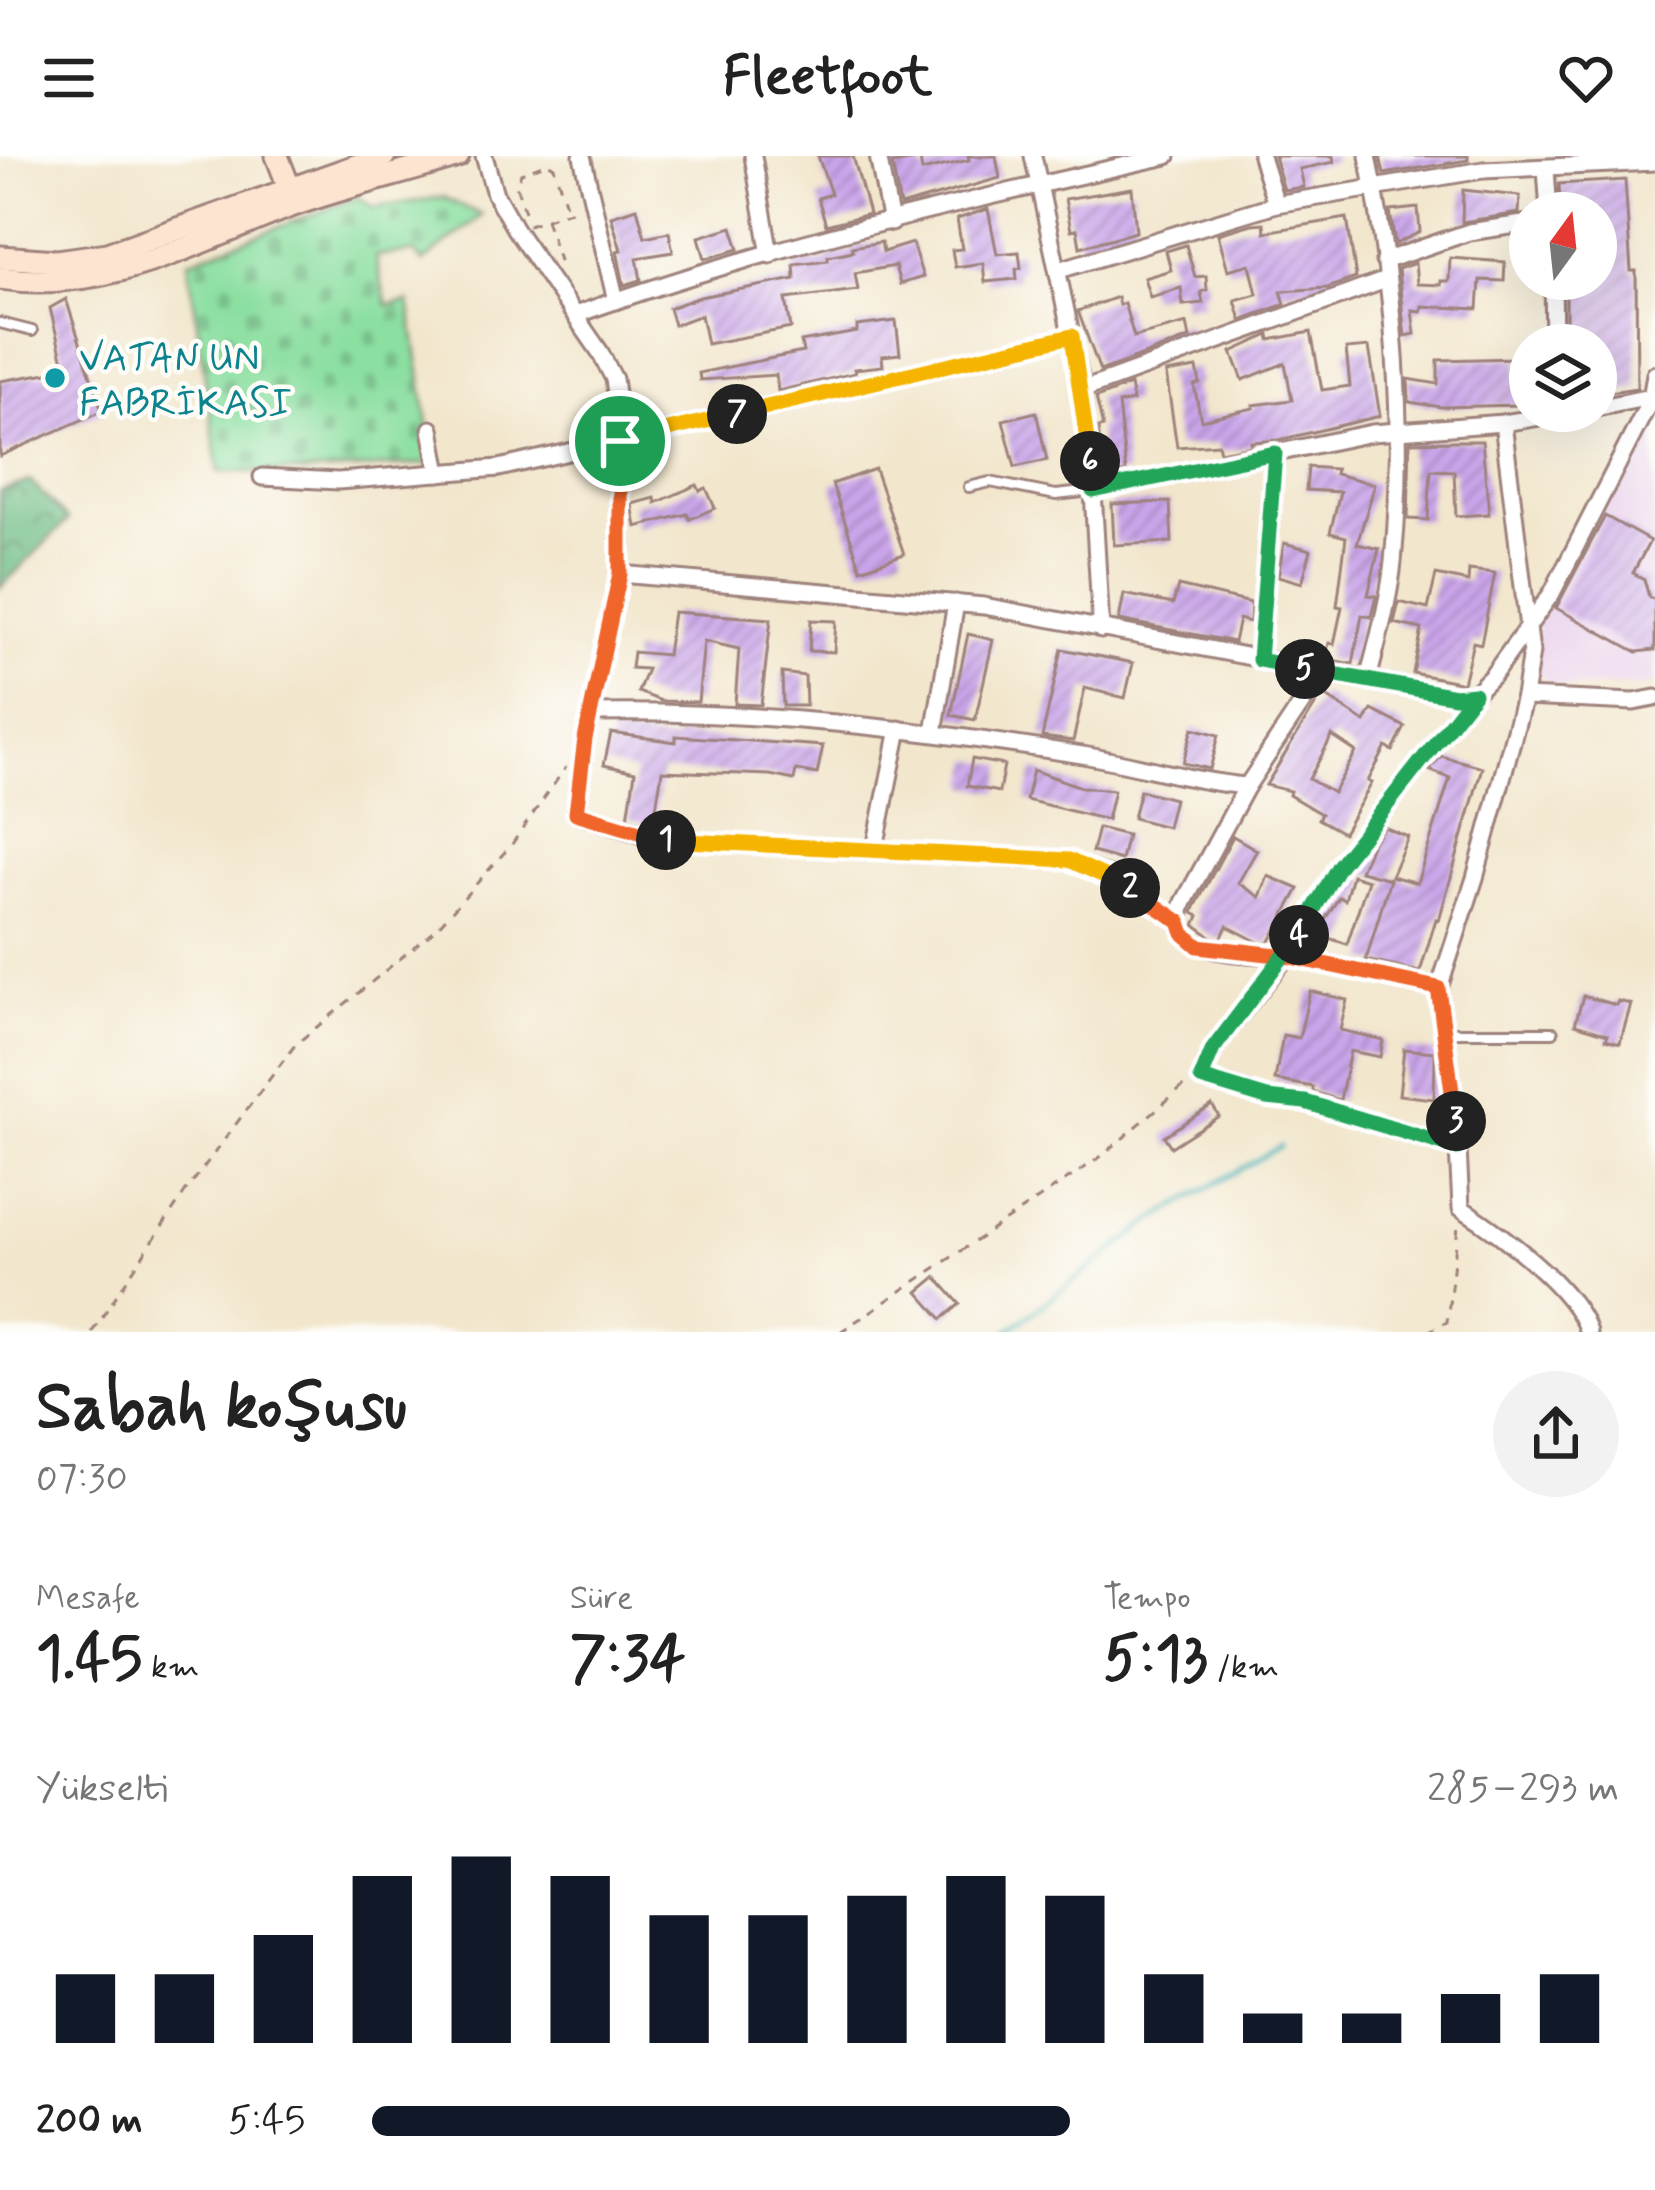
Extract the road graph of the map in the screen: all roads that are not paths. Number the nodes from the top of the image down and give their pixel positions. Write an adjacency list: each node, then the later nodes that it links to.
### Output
1 (277, 156): 18 (main road)
2 (384, 156): 14 (main road)
3 (458, 156): 14 (main road)
4 (484, 156): 29 (street)
5 (582, 156): 28 (street)
6 (753, 156): 22 (street)
7 (878, 156): 20 (street)
8 (1033, 156): 15 (street)
9 (1167, 156): 15 (street)
10 (1262, 156): 19 (street)
11 (1368, 156): 16 (street)
12 (1655, 162): 13 (street)
13 (1546, 169): 16 (street); 17 (street)
14 (328, 174): 18 (main road)
15 (1038, 185): 20 (street); 25 (street)
16 (1374, 188): 19 (street); 24 (street)
17 (1548, 192)
18 (292, 196): 23 (main road); 26 (main road)
19 (1276, 204): 25 (street)
20 (891, 223): 22 (street)
21 (1509, 226): 24 (street)
22 (770, 255): 28 (street)
23 (0, 257)
24 (1384, 261): 27 (street)
25 (1059, 270): 32 (street)
26 (0, 278)
27 (1386, 280): 34 (street); 40 (street)
28 (616, 301): 29 (street)
29 (575, 315): 41 (street)
30 (0, 323): 31 (lane)
31 (32, 331)
32 (1072, 336): 34 (street); 41 (street)
33 (1655, 374): 35 (street)
34 (1082, 390): 46 (street)
35 (1653, 397): 36 (street); 50 (street)
36 (1617, 404)
37 (1509, 422): 38 (street)
38 (1503, 423): 40 (street); 50 (street)
39 (431, 429): 43 (street)
40 (1399, 431): 42 (street); 53 (street)
41 (620, 441): 43 (street); 47 (street)
42 (1275, 453): 46 (street); 51 (street)
43 (440, 472): 44 (street)
44 (262, 476)
45 (969, 487): 46 (lane)
46 (1093, 491): 49 (street)
47 (620, 574): 48 (street); 57 (street)
48 (956, 603): 49 (street); 59 (street)
49 (1101, 630): 51 (street)
50 (1527, 630): 54 (street); 55 (street)
51 (1259, 660): 52 (street)
52 (1322, 673): 53 (street); 60 (street)
53 (1368, 680): 54 (street)
54 (1474, 694): 63 (street)
55 (1523, 697): 56 (street); 64 (street)
56 (1655, 698)
57 (592, 713): 58 (street); 61 (street)
58 (899, 729): 59 (street); 61 (street)
59 (934, 732): 60 (street)
60 (1247, 786): 62 (street)
61 (875, 848): 62 (street)
62 (1180, 922): 63 (street)
63 (1286, 956): 64 (street); 67 (street)
64 (1438, 988): 65 (street)
65 (1444, 1032): 66 (lane); 67 (street)
66 (1553, 1032)
67 (1457, 1148): 68 (street)
68 (1588, 1332)

